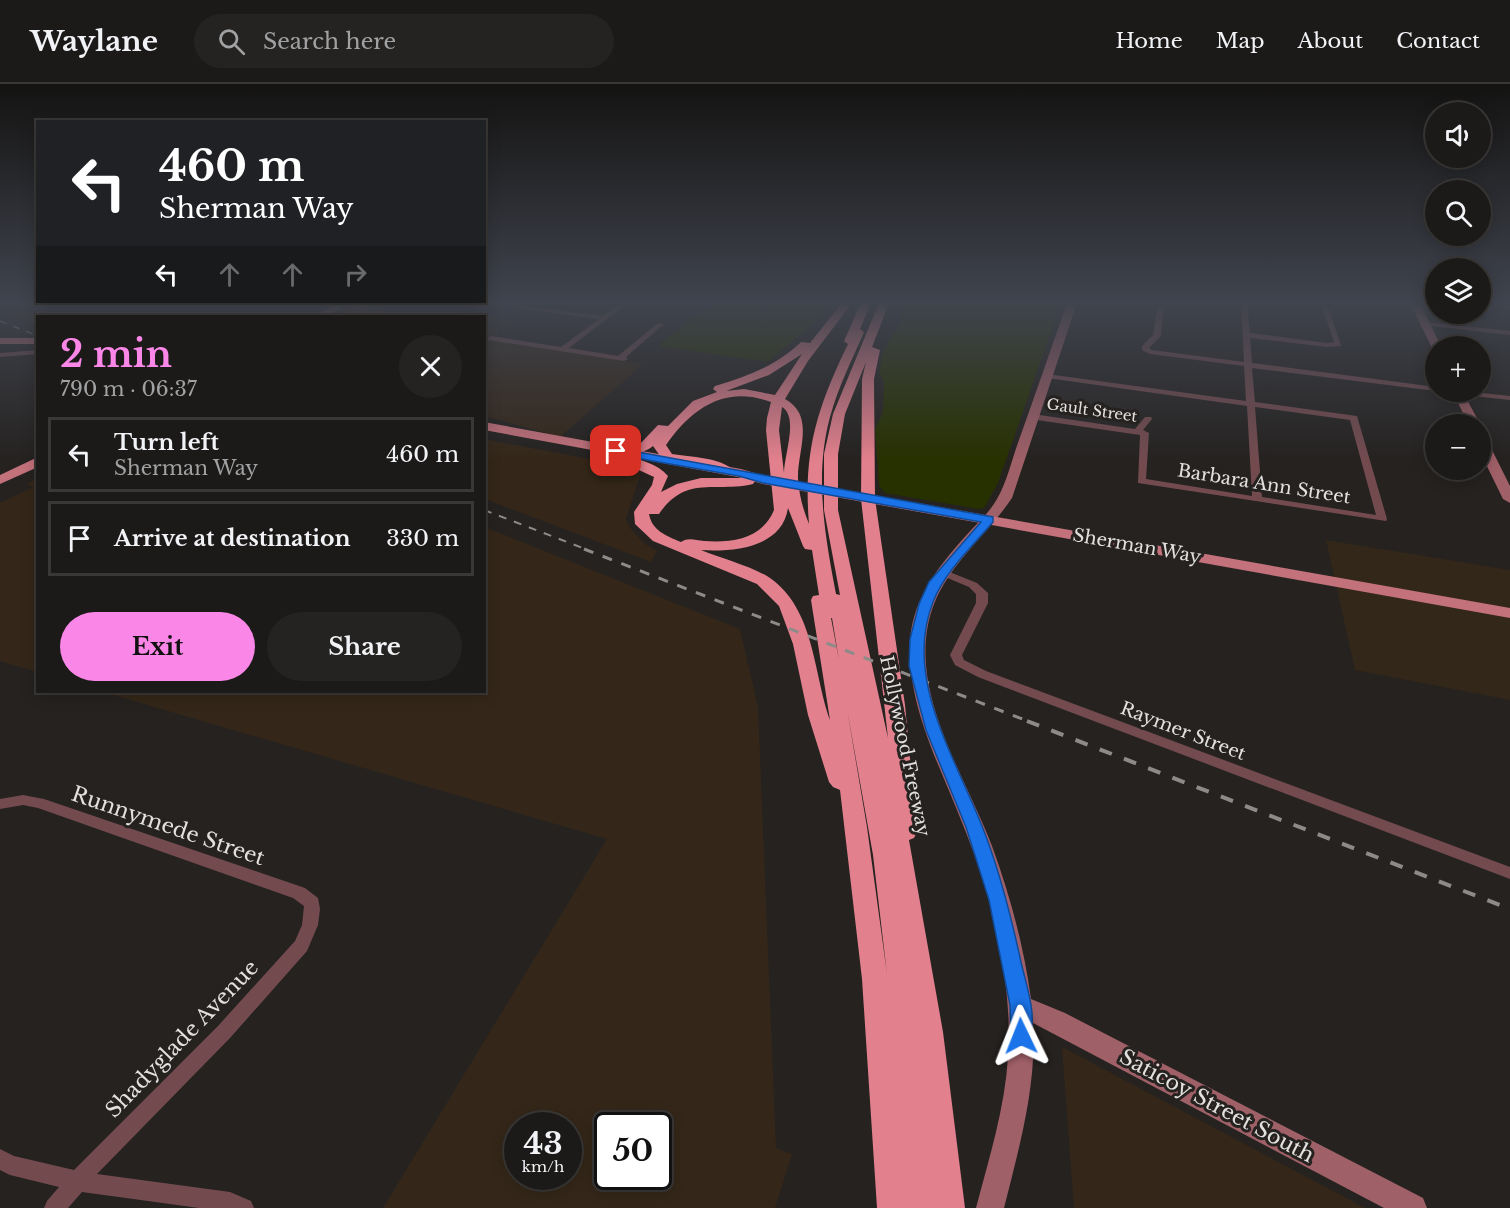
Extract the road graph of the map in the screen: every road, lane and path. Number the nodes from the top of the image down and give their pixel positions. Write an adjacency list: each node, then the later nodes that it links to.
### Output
1 (603, 355): 2 (street)
2 (625, 355)
3 (794, 355): 26 (highway)
4 (808, 355): 32 (highway)
5 (842, 355): 38 (highway)
6 (853, 355): 52 (highway)
7 (856, 355): 53 (highway)
8 (859, 355): 45 (highway, Hollywood Freeway)
9 (873, 355): 34 (highway)
10 (1054, 355): 14 (main road)
11 (1168, 355): 13 (street)
12 (1248, 355): 13 (street)
13 (1249, 366): 15 (street); 18 (street)
14 (1047, 376): 18 (street); 19 (main road)
15 (1425, 388)
16 (1491, 396): 17 (street)
17 (1510, 399)
18 (1251, 404): 36 (street); 36 (street, Barbara Ann Street)
19 (1033, 417): 23 (street, Gault Street); 37 (main road)
20 (1148, 419): 23 (street)
21 (486, 427): 24 (main road, Sherman Way)
22 (486, 433): 24 (main road, Sherman Way)
23 (1141, 433): 36 (street, Barbara Ann Street)
24 (511, 436): 26 (main road, Sherman Way)
25 (36, 455): 30 (main road)
26 (619, 455): 29 (main road, Sherman Way); 32 (main road, Sherman Way); 42 (highway)
27 (1491, 457): 33 (main road)
28 (36, 462): 31 (main road)
29 (727, 471): 32 (main road, Sherman Way); 38 (highway)
30 (0, 472)
31 (0, 480)
32 (756, 481): 34 (main road, Sherman Way)
33 (1507, 484): 35 (main road)
34 (864, 498): 37 (main road, Sherman Way); 45 (highway)
35 (1510, 499)
36 (1257, 500)
37 (989, 520): 39 (main road); 40 (main road, Sherman Way)
38 (811, 546): 42 (highway)
39 (942, 572): 43 (street, Raymer Street); 46 (main road)
40 (1510, 613)
41 (0, 804): 44 (street, Runnymede Street)
42 (858, 841): 51 (highway)
43 (1510, 873)
44 (299, 893): 48 (street, Shadyglade Avenue)
45 (910, 903): 54 (highway, Hollywood Freeway)
46 (1020, 1005): 55 (main road); 56 (main road, Saticoy Street South)
47 (0, 1159): 48 (street)
48 (77, 1181): 49 (street, Shadyglade Avenue); 50 (street)
49 (54, 1208)
50 (244, 1208)
51 (893, 1208)
52 (911, 1208)
53 (925, 1208)
54 (949, 1208)
55 (990, 1208)
56 (1413, 1208)

